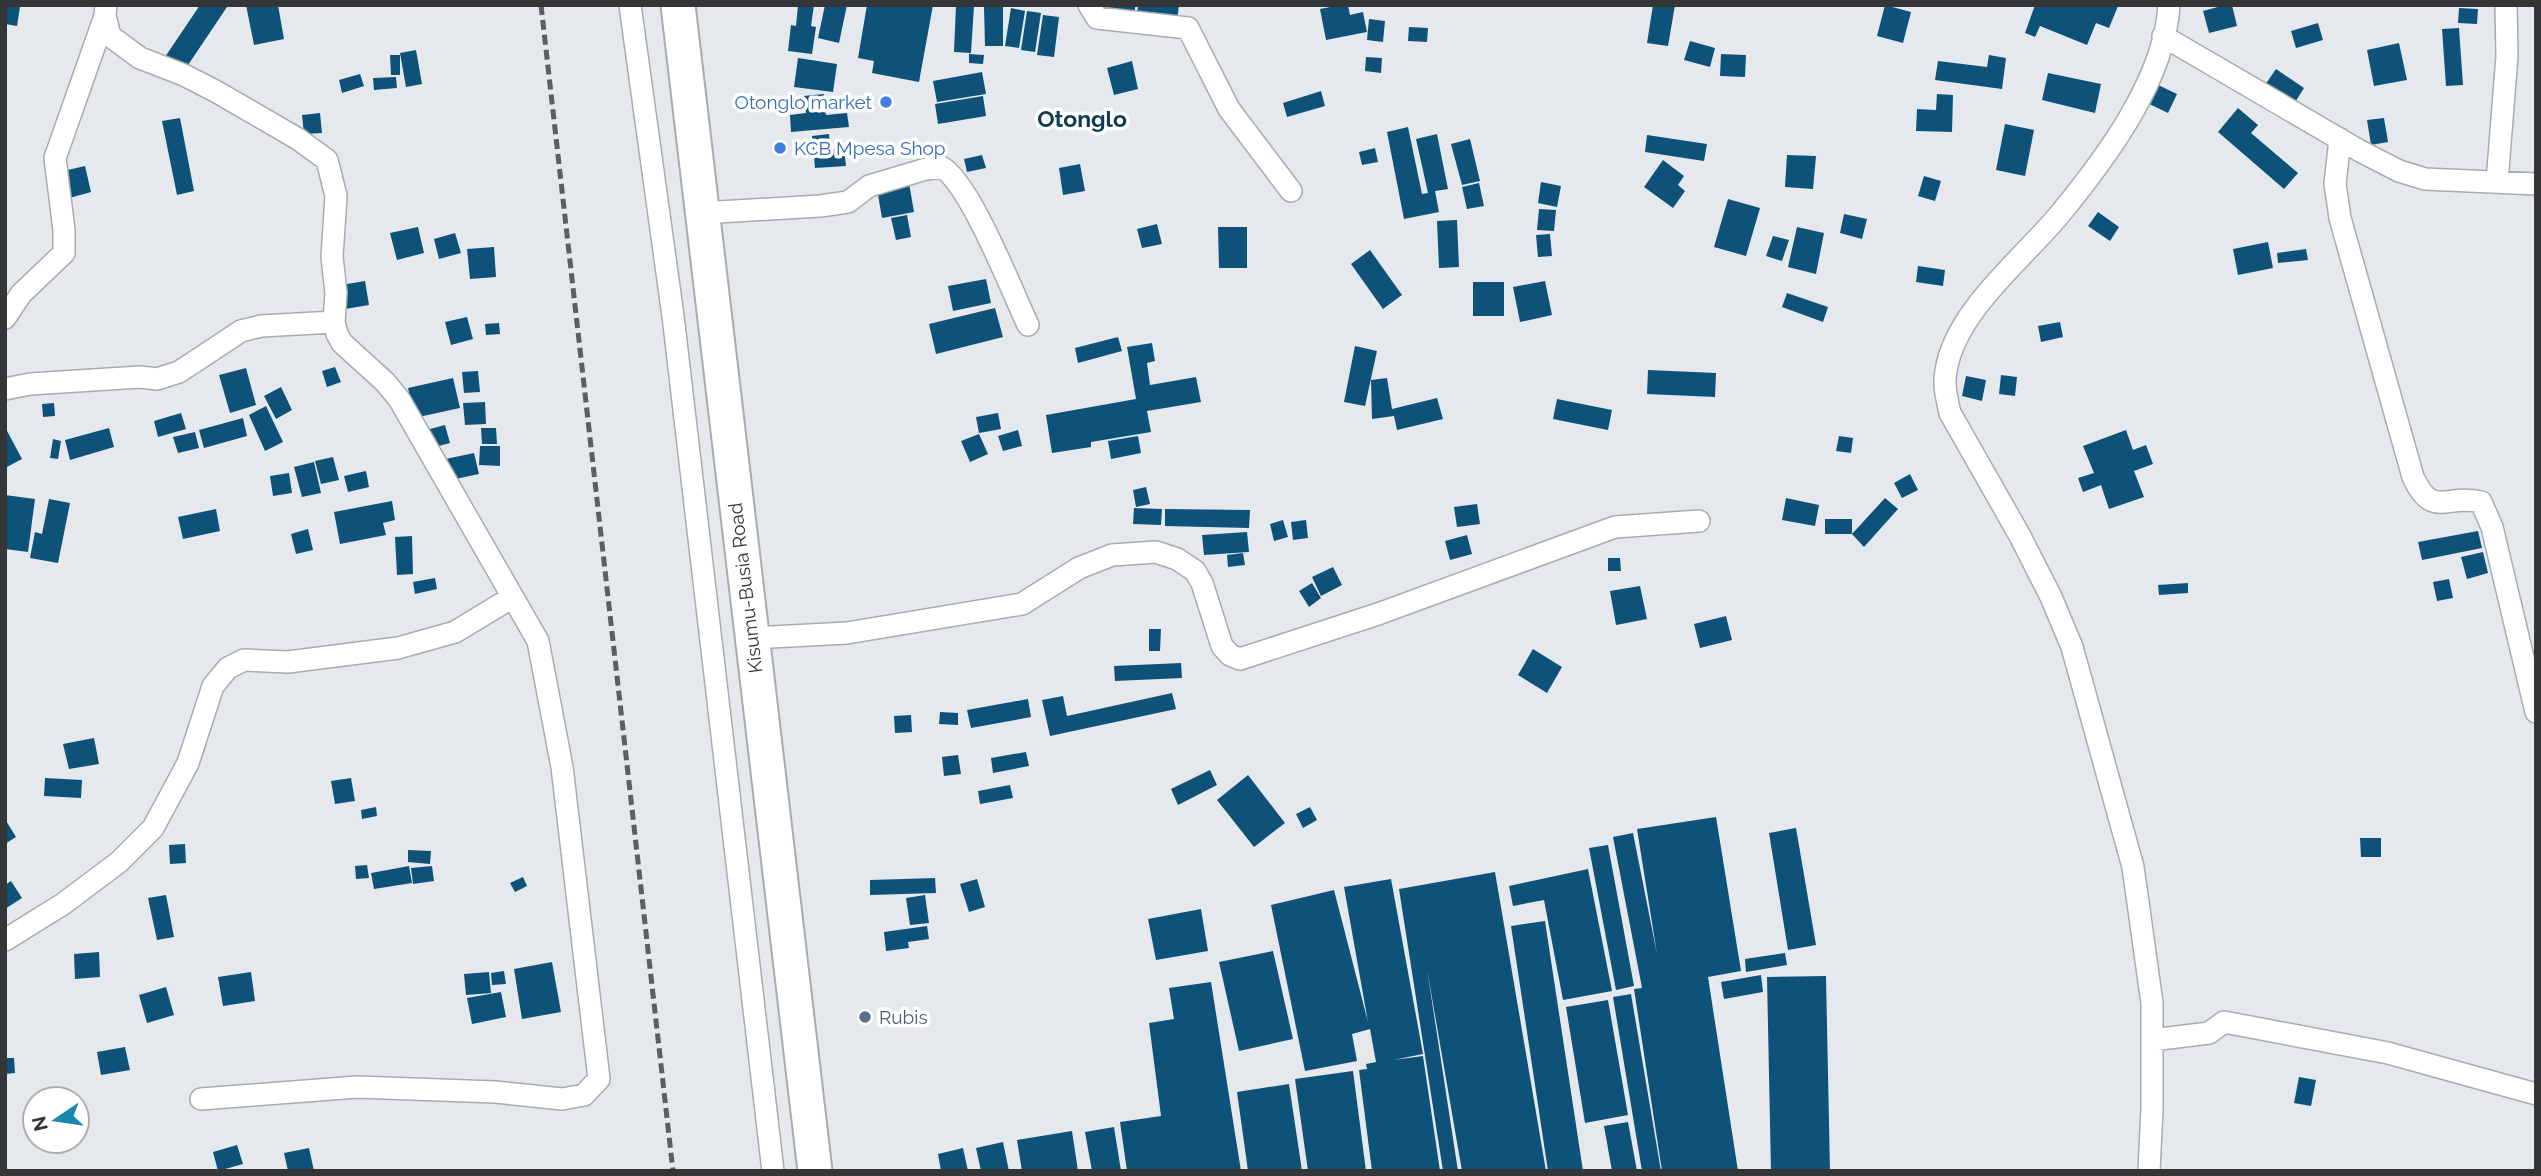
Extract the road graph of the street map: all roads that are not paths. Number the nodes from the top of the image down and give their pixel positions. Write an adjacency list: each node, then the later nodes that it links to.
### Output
1 (630, 5): 25 (street)
2 (678, 5): 12 (highway, Kisumu-Busia Road)
3 (1089, 5): 11 (street)
4 (2169, 5): 7 (street)
5 (2506, 5): 9 (street)
6 (106, 11): 13 (street); 14 (street)
7 (2163, 36): 8 (street); 22 (street)
8 (2340, 139): 9 (street); 20 (street)
9 (2497, 182): 10 (street)
10 (2536, 184)
11 (1292, 191)
12 (701, 213): 15 (street); 19 (highway, Kisumu-Busia Road)
13 (5, 318)
14 (334, 322): 16 (street); 18 (street)
15 (1028, 325)
16 (5, 389)
17 (1699, 521): 19 (street)
18 (511, 598): 21 (street); 24 (street)
19 (751, 638): 26 (highway, Kisumu-Busia Road)
20 (2536, 712)
21 (5, 940)
22 (2152, 1041): 23 (street); 27 (street)
23 (2536, 1094)
24 (201, 1099)
25 (773, 1171)
26 (815, 1171)
27 (2149, 1171)

